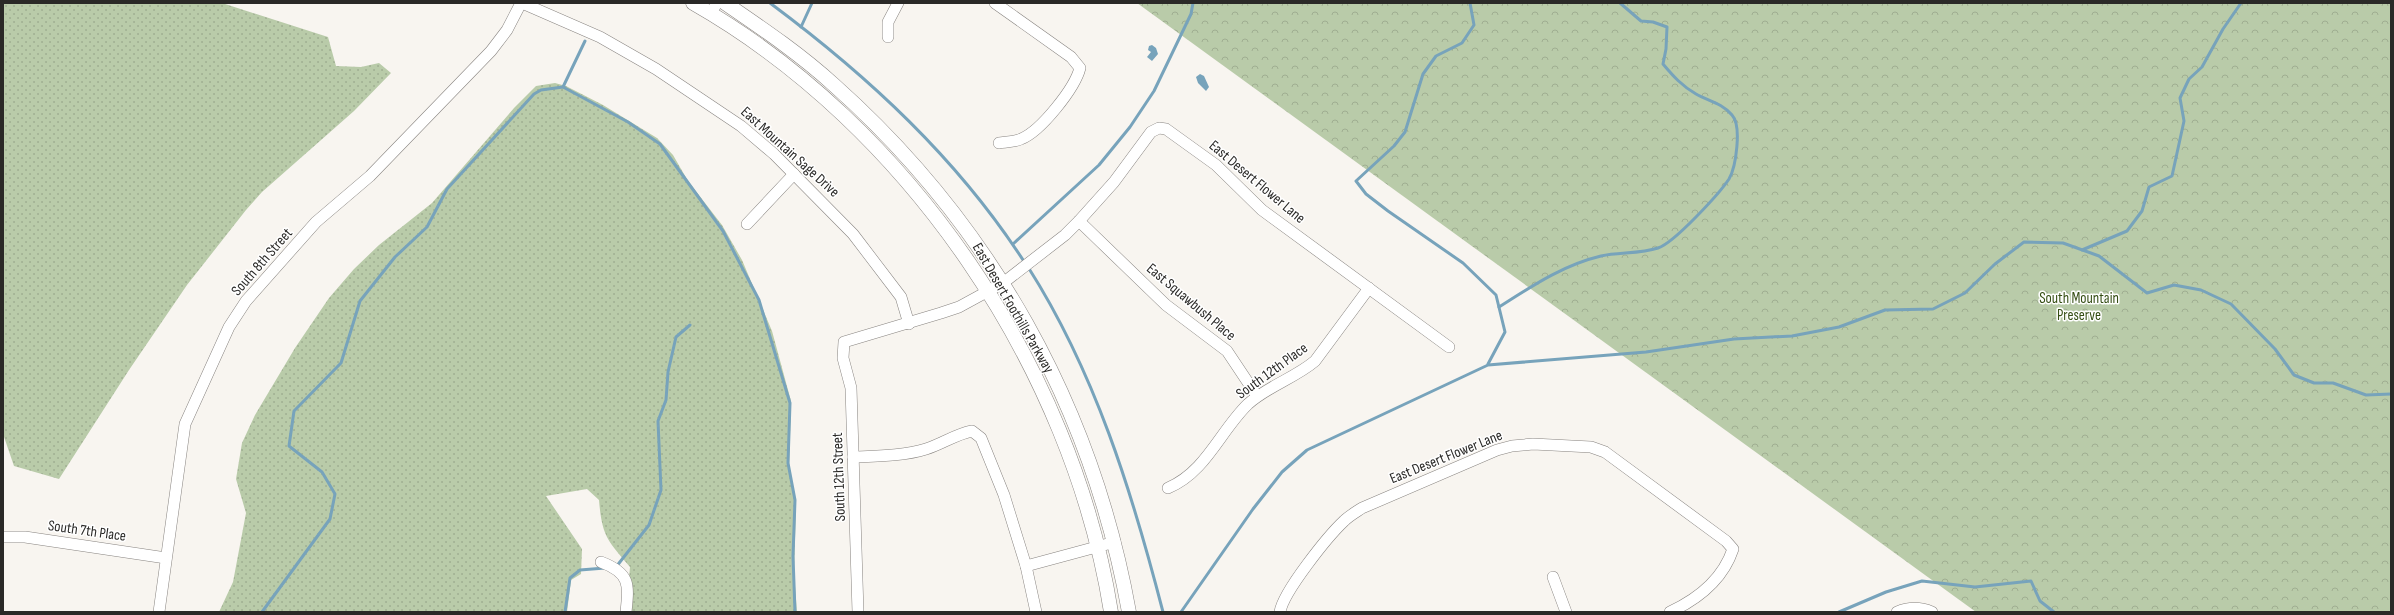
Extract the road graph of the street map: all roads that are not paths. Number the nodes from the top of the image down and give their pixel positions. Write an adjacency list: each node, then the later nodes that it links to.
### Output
1 (521, 3): 10 (street, East Mountain Sage Drive); 24 (street, South 8th Street)
2 (694, 3): 5 (street, East Desert Foothills Parkway)
3 (898, 3): 6 (street)
4 (996, 3): 8 (street)
5 (722, 8): 7 (street, East Desert Foothills Parkway); 9 (street, East Desert Foothills Parkway)
6 (888, 37)
7 (894, 142): 9 (street); 13 (street, East Desert Foothills Parkway)
8 (999, 143)
9 (880, 153): 15 (street, East Desert Foothills Parkway)
10 (794, 174): 12 (street); 16 (street, East Mountain Sage Drive)
11 (1080, 221): 13 (street); 14 (street, East Desert Flower Lane); 18 (street, East Squawbush Place)
12 (748, 224)
13 (1002, 283): 15 (street); 22 (street, East Desert Foothills Parkway)
14 (1369, 288): 17 (street, East Desert Flower Lane); 18 (street, South 12th Place)
15 (988, 292): 16 (street); 23 (street, East Desert Foothills Parkway)
16 (909, 324): 19 (street, South 12th Street)
17 (1450, 348)
18 (1257, 396): 20 (street, South 12th Place)
19 (853, 457): 26 (street); 31 (street, South 12th Street)
20 (1168, 488)
21 (3, 537): 24 (street, South 7th Place)
22 (1115, 542): 23 (street); 34 (street, East Desert Foothills Parkway)
23 (1098, 546): 26 (street); 33 (street, East Desert Foothills Parkway)
24 (166, 558): 29 (street, South 8th Street)
25 (601, 562): 30 (street)
26 (1026, 566): 32 (street)
27 (1553, 577): 35 (street)
28 (1281, 608): 36 (street, East Desert Flower Lane)
29 (159, 612)
30 (626, 612)
31 (858, 612)
32 (1036, 612)
33 (1111, 612)
34 (1129, 612)
35 (1566, 612)
36 (1670, 612)
37 (1897, 612): 38 (street)
38 (1932, 612)

